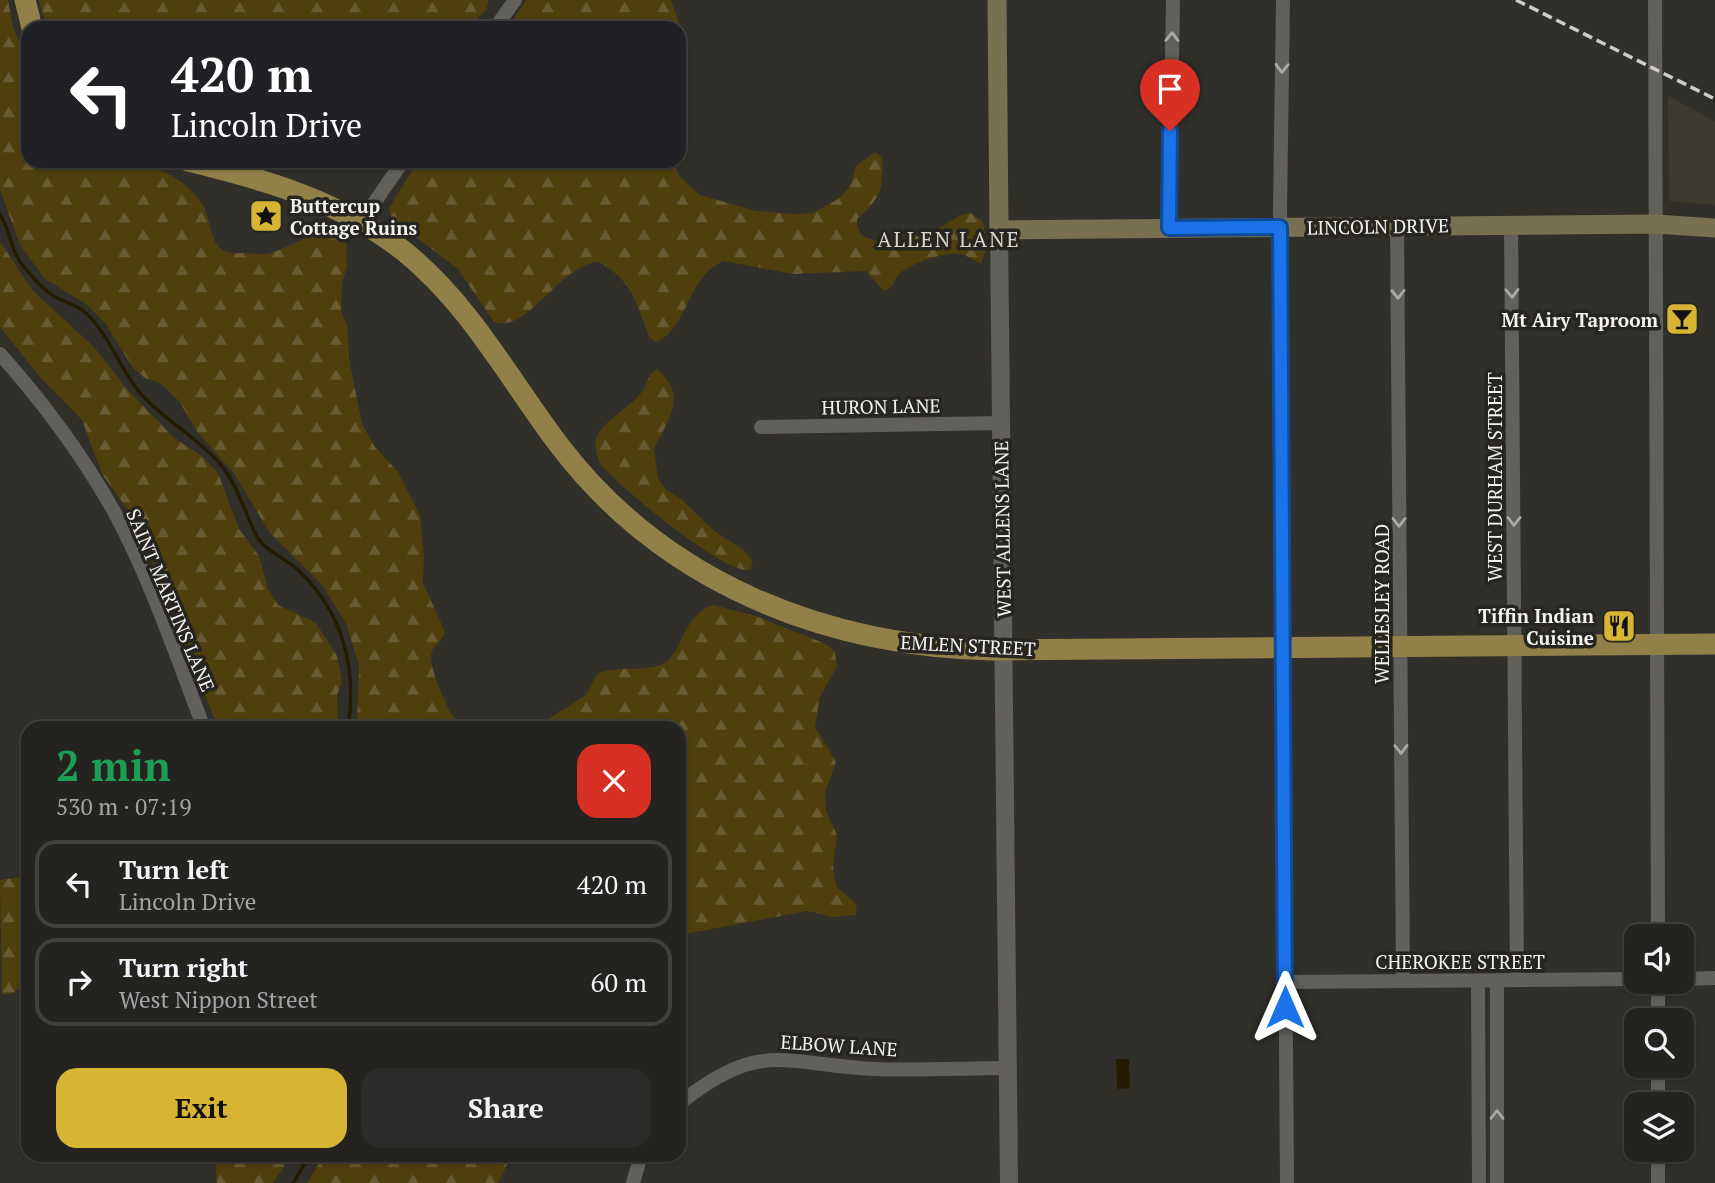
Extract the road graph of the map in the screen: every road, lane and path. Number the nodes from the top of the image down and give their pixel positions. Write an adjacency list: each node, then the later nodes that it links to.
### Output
1 (25, 0): 7 (main road)
2 (515, 0): 8 (street)
3 (997, 0): 18 (main road, WEST ALLENS LANE)
4 (1173, 0): 16 (street, one-way to 4)
5 (1283, 0): 15 (street, one-way to 15)
6 (1655, 0): 12 (street)
7 (30, 21)
8 (500, 21)
9 (215, 168): 11 (main road, EMLEN STREET)
10 (398, 168): 11 (street)
11 (361, 222): 27 (main road, EMLEN STREET)
12 (1656, 223): 13 (main road, LINCOLN DRIVE); 17 (main road, LINCOLN DRIVE); 22 (street)
13 (1511, 225): 14 (main road, LINCOLN DRIVE); 24 (street, WEST DURHAM STREET, one-way to 24)
14 (1397, 226): 15 (main road, LINCOLN DRIVE); 25 (street, WELLESLEY ROAD, one-way to 25)
15 (1280, 227): 16 (main road, LINCOLN DRIVE); 26 (street)
16 (1169, 228): 18 (main road, LINCOLN DRIVE)
17 (1715, 228)
18 (999, 230): 20 (street, WEST ALLENS LANE)
19 (0, 354): 28 (street, SAINT MARTINS LANE)
20 (1001, 423): 21 (street, HURON LANE); 27 (street, WEST ALLENS LANE)
21 (761, 427)
22 (1657, 644): 23 (main road, EMLEN STREET); 24 (main road, EMLEN STREET); 29 (street)
23 (1715, 644)
24 (1514, 645): 25 (main road, EMLEN STREET); 33 (street, WEST DURHAM STREET)
25 (1400, 646): 26 (main road, EMLEN STREET); 34 (street, WELLESLEY ROAD, one-way to 34)
26 (1283, 647): 27 (main road, EMLEN STREET); 37 (street)
27 (1003, 650): 38 (street, WEST ALLENS LANE)
28 (201, 721)
29 (1658, 924)
30 (1715, 978): 32 (street)
31 (1624, 979): 33 (street, CHEROKEE STREET)
32 (1694, 979)
33 (1517, 980): 36 (street, CHEROKEE STREET)
34 (1403, 981): 35 (street, CHEROKEE STREET); 37 (street, CHEROKEE STREET)
35 (1478, 981): 36 (street, CHEROKEE STREET); 45 (street)
36 (1497, 981): 46 (street, one-way to 36)
37 (1285, 982): 44 (street)
38 (1007, 1068): 39 (street, ELBOW LANE); 43 (street, WEST ALLENS LANE)
39 (686, 1099)
40 (639, 1162): 42 (street)
41 (1658, 1162): 47 (street)
42 (633, 1183)
43 (1009, 1183)
44 (1287, 1183)
45 (1479, 1183)
46 (1497, 1183)
47 (1658, 1183)

